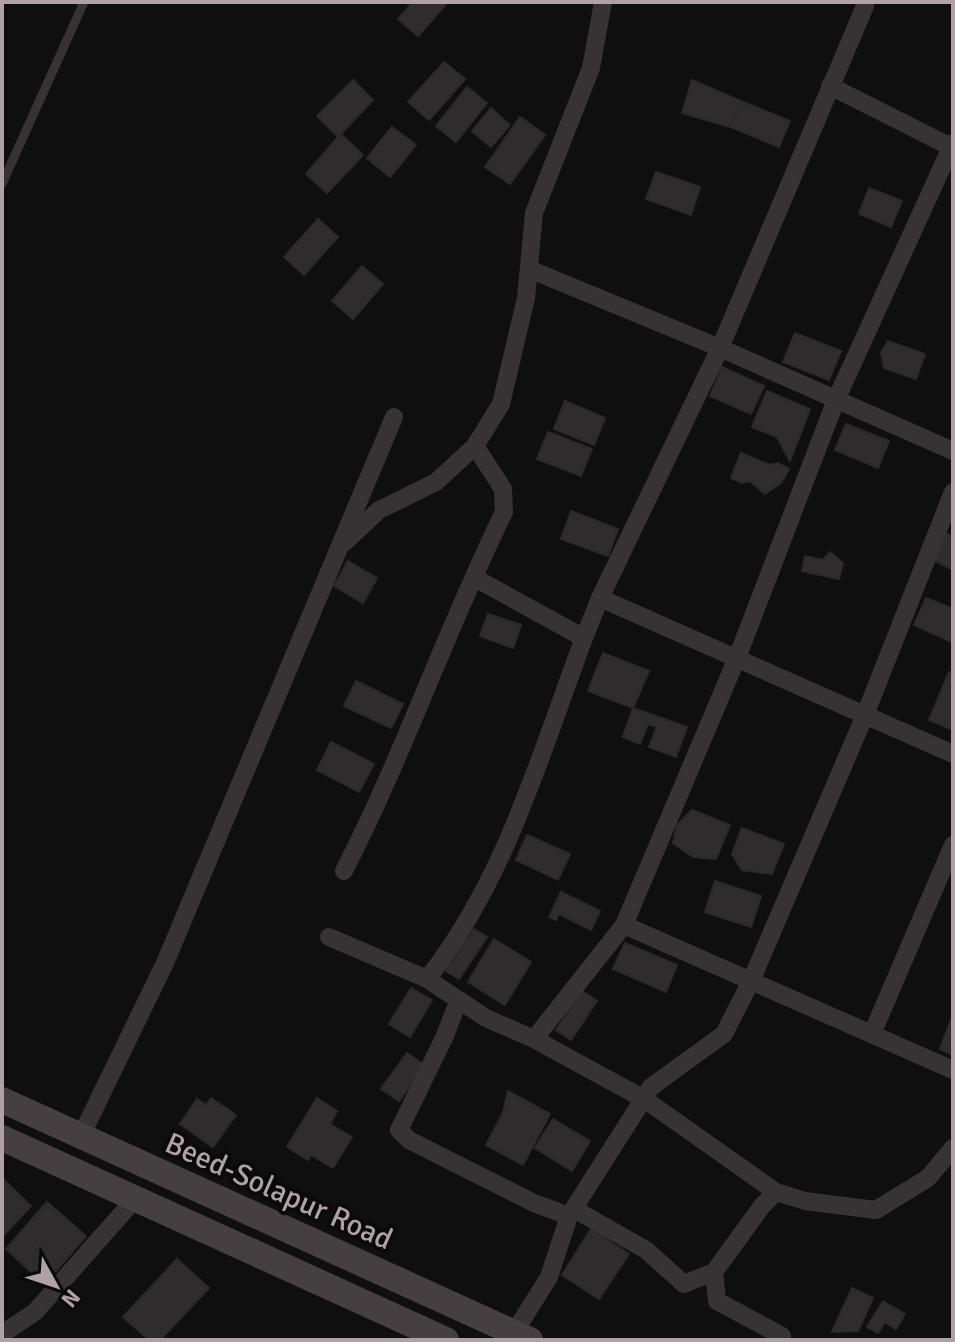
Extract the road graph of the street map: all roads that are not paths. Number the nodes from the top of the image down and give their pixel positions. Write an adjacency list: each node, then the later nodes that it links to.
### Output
1 (84, 2): 6 (lane)
2 (603, 2): 7 (street)
3 (865, 6): 4 (street)
4 (830, 86): 5 (street); 8 (street)
5 (952, 145): 9 (street)
6 (2, 184)
7 (529, 269): 8 (street); 11 (street)
8 (720, 348): 9 (street); 16 (street)
9 (836, 400): 12 (street); 18 (street)
10 (394, 417): 14 (street)
11 (475, 446): 14 (street); 15 (street)
12 (953, 451)
13 (953, 492): 19 (street)
14 (339, 547): 33 (street)
15 (475, 578): 17 (street); 22 (street)
16 (600, 598): 17 (street); 18 (street)
17 (584, 638): 25 (street)
18 (737, 658): 19 (street); 23 (street)
19 (865, 715): 20 (street); 26 (street)
20 (953, 754)
21 (953, 845): 28 (street)
22 (344, 871)
23 (624, 925): 26 (street); 29 (street)
24 (329, 937): 25 (street)
25 (427, 979): 27 (street)
26 (751, 981): 28 (street); 31 (street)
27 (458, 1002): 29 (street); 38 (street)
28 (872, 1034): 30 (street)
29 (534, 1039): 31 (street)
30 (953, 1070)
31 (644, 1099): 36 (street); 38 (street)
32 (2, 1100): 33 (main road, Beed-Solapur Road)
33 (81, 1136): 41 (main road, Beed-Solapur Road)
34 (2, 1138): 37 (main road)
35 (953, 1148): 36 (street)
36 (776, 1192): 39 (street)
37 (135, 1199): 40 (street); 43 (main road)
38 (571, 1213): 39 (street); 41 (street)
39 (714, 1272): 42 (street)
40 (2, 1334)
41 (522, 1336)
42 (782, 1336)
43 (446, 1340)

